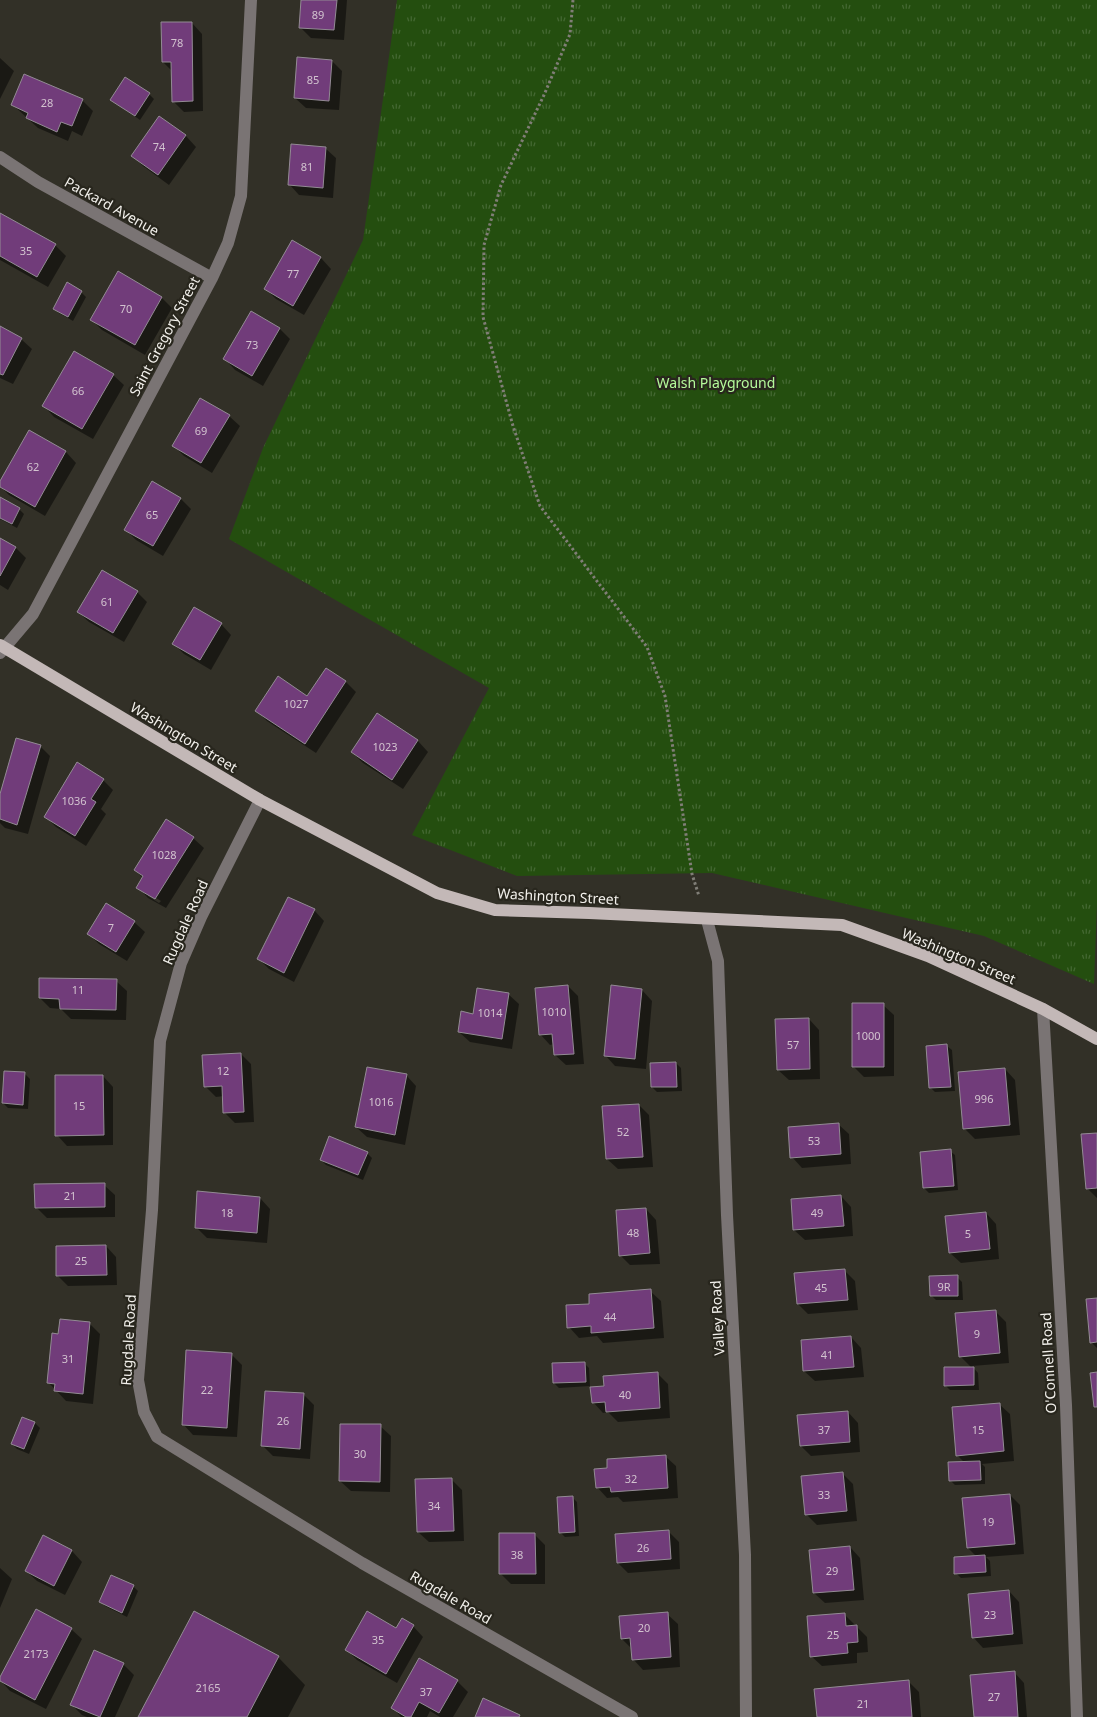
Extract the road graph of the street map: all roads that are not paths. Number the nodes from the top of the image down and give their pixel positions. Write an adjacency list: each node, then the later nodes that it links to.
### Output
1 (251, 0): 3 (street, Saint Gregory Street)
2 (0, 157): 3 (street, Packard Avenue)
3 (212, 278): 4 (street, Saint Gregory Street)
4 (1, 648): 5 (main road, Washington Street)
5 (260, 800): 6 (main road, Washington Street); 9 (street, Rugdale Road)
6 (707, 920): 7 (main road, Washington Street); 10 (street, Valley Road)
7 (1043, 1008): 8 (main road, Washington Street); 11 (street, O'Connell Road)
8 (1097, 1038)
9 (632, 1717)
10 (746, 1717)
11 (1077, 1717)

